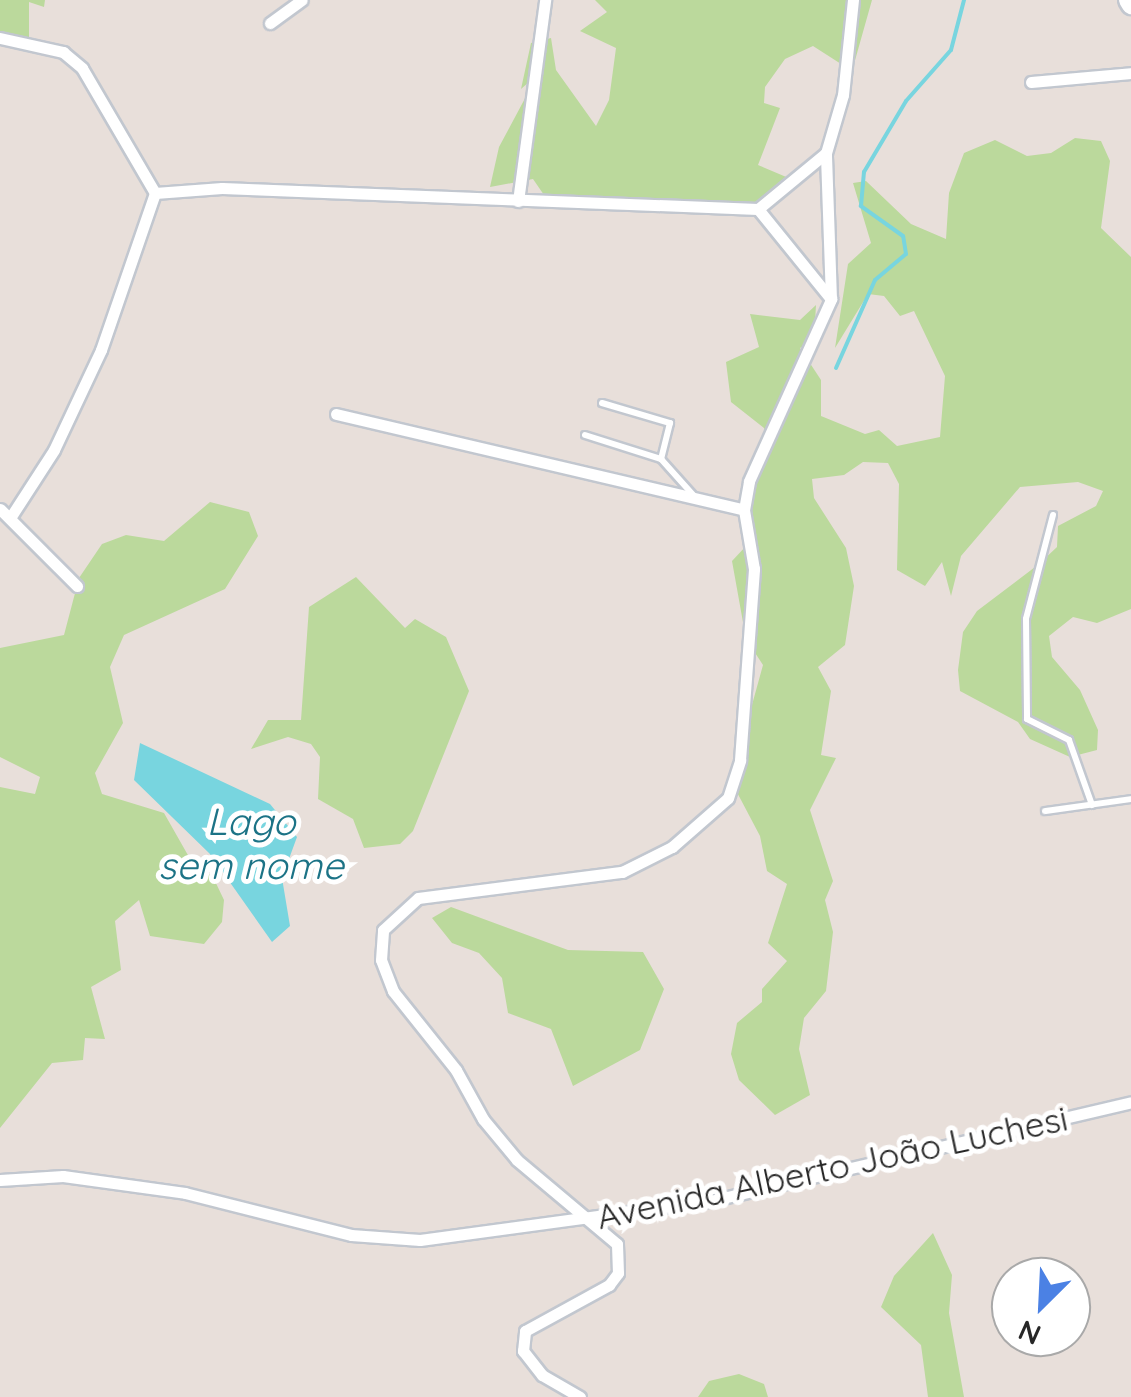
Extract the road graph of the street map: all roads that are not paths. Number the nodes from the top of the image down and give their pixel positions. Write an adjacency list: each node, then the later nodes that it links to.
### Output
1 (302, 0): 4 (street)
2 (545, 0): 10 (street)
3 (853, 0): 8 (street)
4 (270, 23)
5 (0, 38): 9 (street)
6 (1131, 73): 7 (street)
7 (1031, 82)
8 (826, 153): 11 (street); 12 (street)
9 (155, 194): 10 (street); 19 (street)
10 (518, 201): 11 (street)
11 (758, 209): 12 (street)
12 (832, 299): 18 (street)
13 (602, 403): 16 (lane)
14 (336, 414): 17 (street)
15 (585, 435): 16 (lane)
16 (662, 460): 17 (lane)
17 (700, 502): 18 (street)
18 (744, 510): 27 (street)
19 (5, 513): 21 (street)
20 (1053, 515): 23 (lane)
21 (78, 586)
22 (1131, 799): 23 (lane)
23 (1092, 804): 24 (lane)
24 (1045, 811)
25 (1131, 1102): 27 (street, Avenida Alberto João Luchesi)
26 (0, 1180): 27 (street, Avenida Alberto João Luchesi)
27 (594, 1219): 28 (street)
28 (580, 1397)

